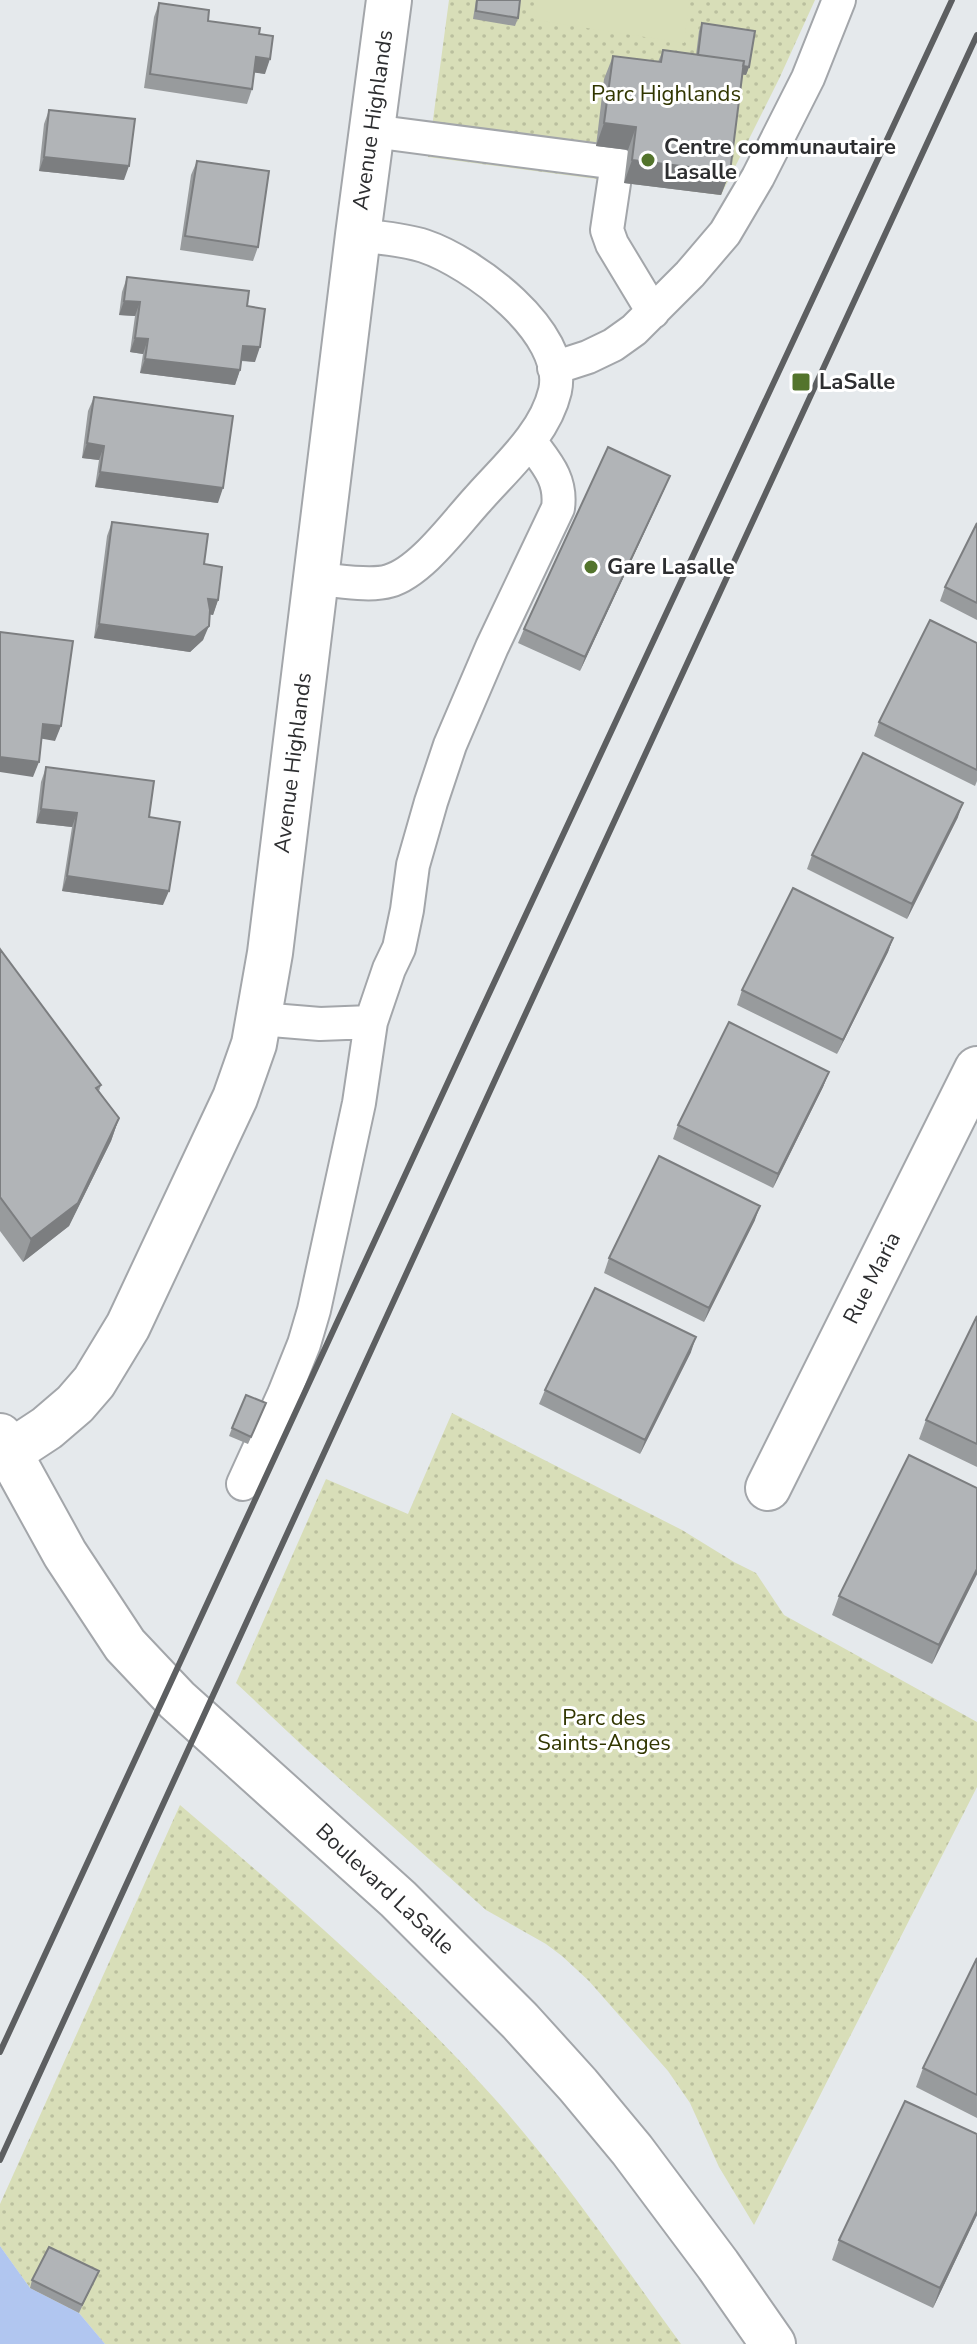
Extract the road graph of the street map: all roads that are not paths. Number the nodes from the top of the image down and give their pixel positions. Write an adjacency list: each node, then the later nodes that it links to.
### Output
1 (389, 0): 3 (street, Avenue Highlands)
2 (839, 0): 5 (lane)
3 (372, 131): 4 (street, Avenue Highlands); 5 (lane)
4 (358, 235): 6 (lane); 8 (street, Avenue Highlands)
5 (653, 312): 6 (lane)
6 (554, 368): 7 (lane)
7 (530, 441): 8 (lane); 10 (lane)
8 (316, 579): 9 (street, Avenue Highlands)
9 (260, 1019): 10 (lane); 12 (street, Avenue Highlands)
10 (371, 1022): 13 (lane)
11 (977, 1069): 14 (street, Rue Maria)
12 (5, 1444): 15 (street, Boulevard LaSalle)
13 (243, 1484)
14 (768, 1488)
15 (773, 2344)

